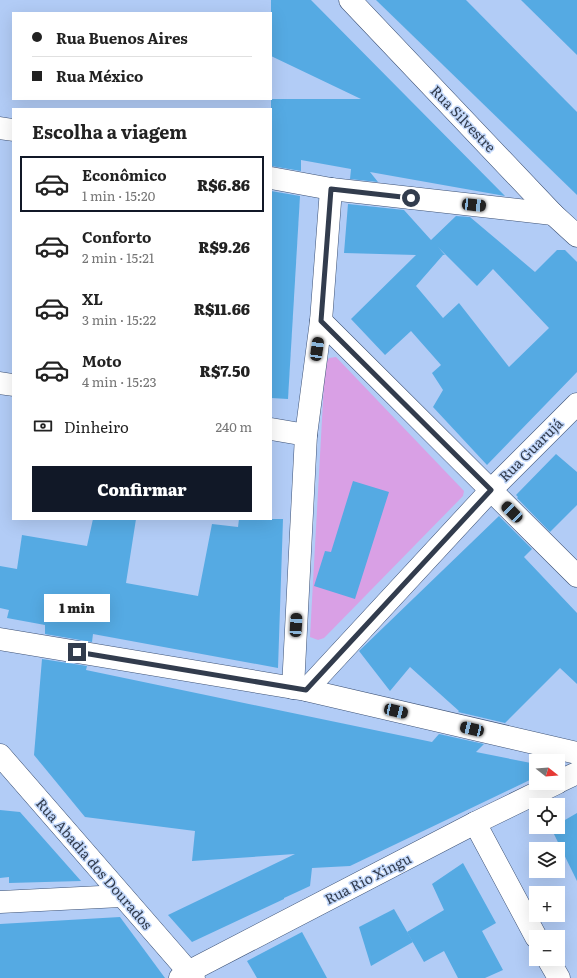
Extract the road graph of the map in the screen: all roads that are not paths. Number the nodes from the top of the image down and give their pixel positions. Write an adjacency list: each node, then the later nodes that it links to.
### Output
1 (350, 0): 6 (street, Rua Silvestre)
2 (0, 128): 3 (street)
3 (12, 130)
4 (272, 178): 5 (street)
5 (331, 189): 6 (street); 8 (street)
6 (553, 214): 7 (street, Rua Silvestre)
7 (577, 236)
8 (321, 321): 13 (street); 14 (street)
9 (0, 383): 10 (street)
10 (12, 385)
11 (577, 404): 14 (street, Rua Guarujá)
12 (272, 429): 13 (street)
13 (306, 435): 17 (street)
14 (491, 490): 15 (street); 17 (street, Rua Guarujá)
15 (577, 576)
16 (0, 639): 17 (street)
17 (300, 689): 18 (street)
18 (577, 753)
19 (0, 755): 24 (street, Rua Abadia dos Dourados)
20 (577, 773): 21 (street, Rua Rio Xingu)
21 (565, 779)
22 (543, 790): 23 (street, Rua Rio Xingu)
23 (475, 824): 26 (street); 28 (street, Rua Rio Xingu)
24 (121, 896): 25 (street); 28 (street, Rua Abadia dos Dourados)
25 (0, 902)
26 (532, 930)
27 (552, 966): 29 (street)
28 (187, 976)
29 (559, 978)

